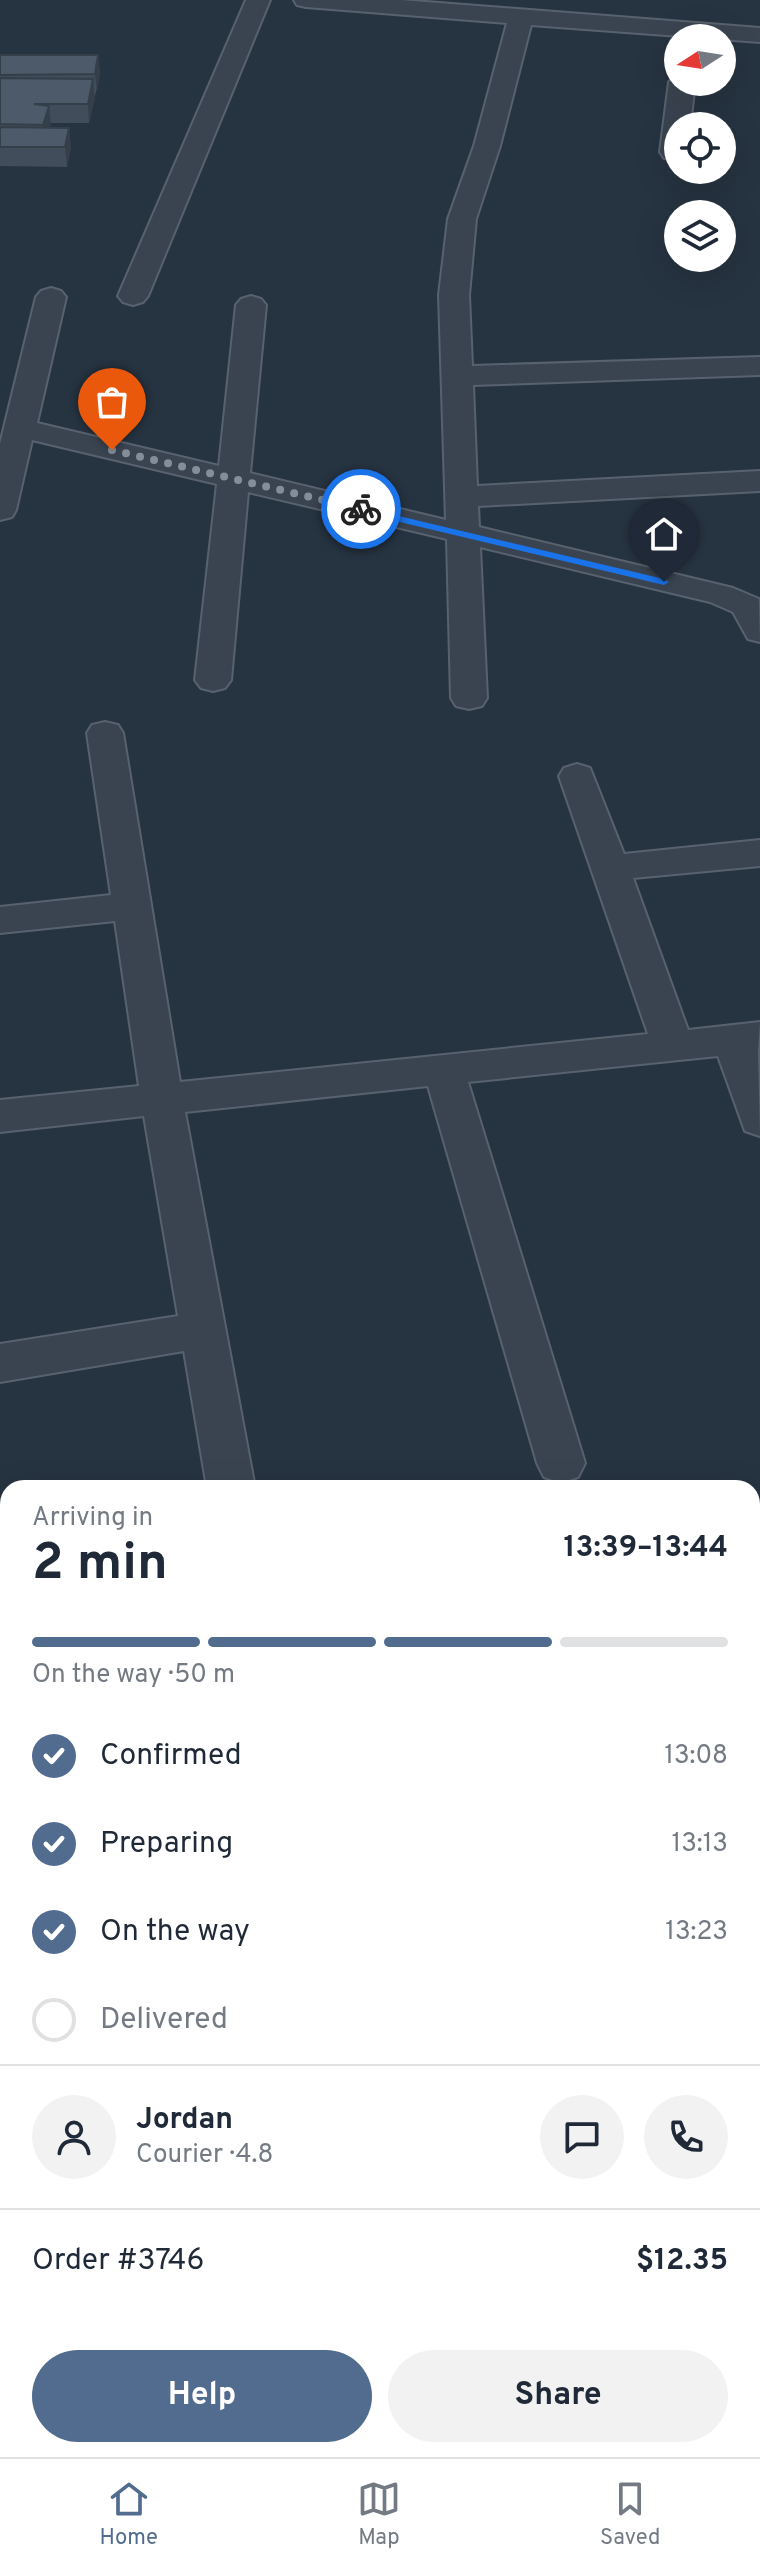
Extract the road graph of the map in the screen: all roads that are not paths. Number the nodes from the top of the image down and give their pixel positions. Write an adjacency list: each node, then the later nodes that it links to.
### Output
1 (258, 0): 9 (street)
2 (306, 0): 4 (street)
3 (741, 11): 5 (street)
4 (521, 17): 6 (street); 13 (street)
5 (732, 24)
6 (664, 32)
7 (736, 34): 8 (street)
8 (760, 35)
9 (133, 296)
10 (51, 297): 14 (street)
11 (251, 305): 15 (street)
12 (760, 366): 13 (street)
13 (457, 376): 17 (street)
14 (20, 428): 15 (street); 18 (street)
15 (234, 479): 19 (street); 21 (street)
16 (760, 481): 17 (street)
17 (461, 497): 19 (street)
18 (0, 510)
19 (463, 534): 20 (street); 22 (street)
20 (760, 632)
21 (213, 680)
22 (469, 698)
23 (105, 733): 27 (street)
24 (577, 776): 26 (street)
25 (760, 853): 26 (street)
26 (610, 868): 30 (street)
27 (132, 906): 28 (street); 32 (street)
28 (0, 920)
29 (746, 1038): 30 (street); 34 (street)
30 (673, 1046): 31 (street)
31 (444, 1070): 32 (street); 37 (street)
32 (162, 1100): 33 (street); 35 (street)
33 (0, 1116)
34 (760, 1120)
35 (204, 1330): 36 (street); 38 (street)
36 (0, 1363)
37 (561, 1463)
38 (230, 1480)

